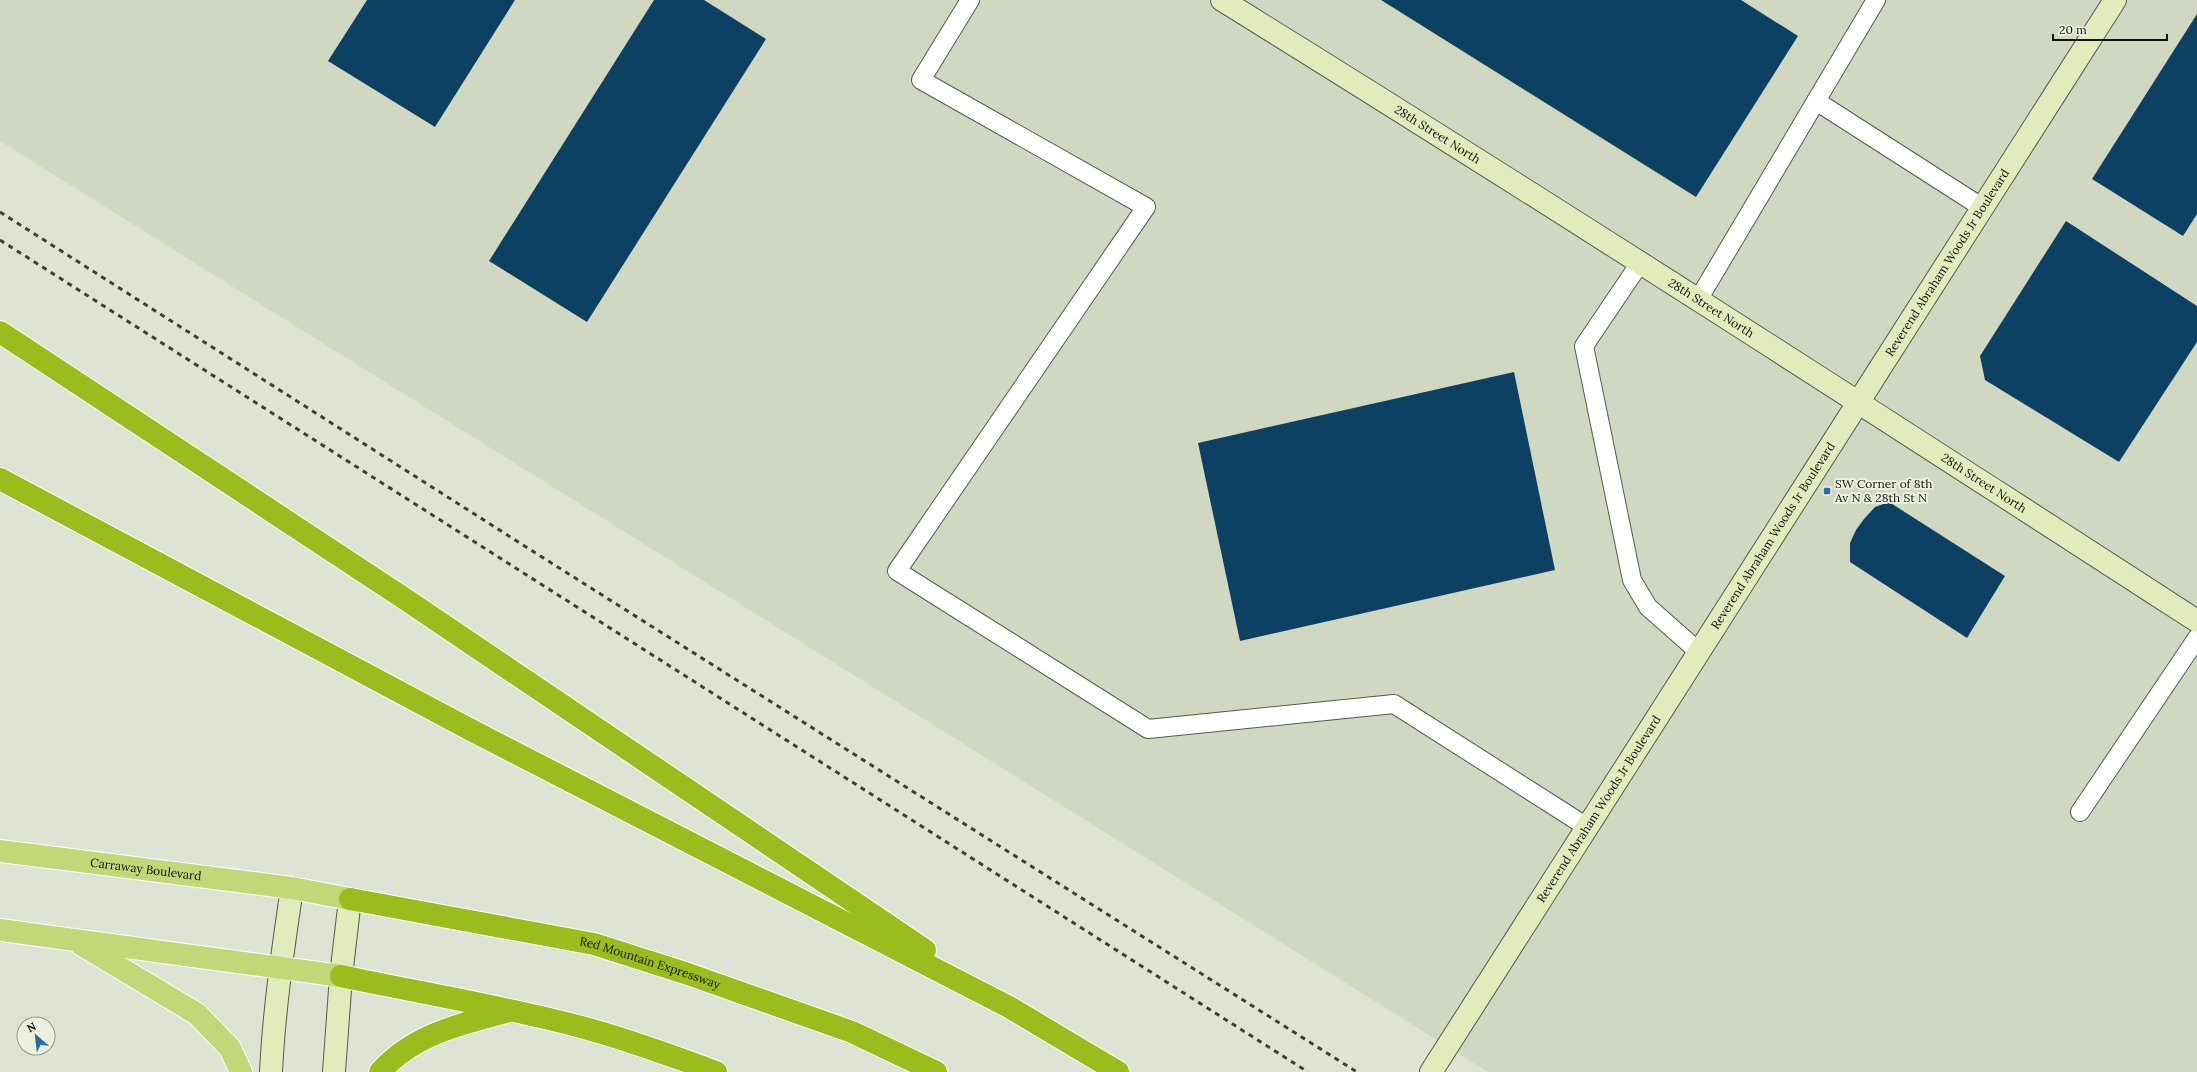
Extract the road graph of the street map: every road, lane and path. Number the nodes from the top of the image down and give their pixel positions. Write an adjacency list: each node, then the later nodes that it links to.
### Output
1 (970, 0): 16 (lane)
2 (1222, 0): 7 (street, 28th Street North)
3 (1876, 0): 5 (lane)
4 (2115, 0): 6 (street, Reverend Abraham Woods Jr Boulevard)
5 (1816, 101): 6 (lane); 8 (lane)
6 (1983, 208): 10 (street, Reverend Abraham Woods Jr Boulevard)
7 (1640, 263): 8 (street, 28th Street North); 14 (lane)
8 (1698, 300): 10 (street, 28th Street North)
9 (0, 332): 24 (highway)
10 (1859, 402): 12 (street, 28th Street North); 14 (street, Reverend Abraham Woods Jr Boulevard)
11 (0, 479): 24 (highway)
12 (2197, 621)
13 (2197, 638): 15 (lane)
14 (1699, 652): 16 (street, Reverend Abraham Woods Jr Boulevard)
15 (2080, 812)
16 (1587, 828): 33 (street, Reverend Abraham Woods Jr Boulevard)
17 (0, 851): 18 (main road, Carraway Boulevard)
18 (292, 888): 19 (main road, Carraway Boulevard); 22 (street)
19 (350, 899): 23 (street); 31 (highway, Red Mountain Expressway)
20 (0, 930): 21 (main road)
21 (74, 940): 22 (main road); 26 (main road)
22 (280, 968): 23 (main road); 27 (street)
23 (340, 976): 25 (highway); 28 (street)
24 (1009, 1007): 32 (highway)
25 (511, 1010): 29 (highway); 30 (highway)
26 (241, 1072)
27 (271, 1072)
28 (334, 1072)
29 (380, 1072)
30 (716, 1072)
31 (936, 1072)
32 (1118, 1072)
33 (1431, 1072)

